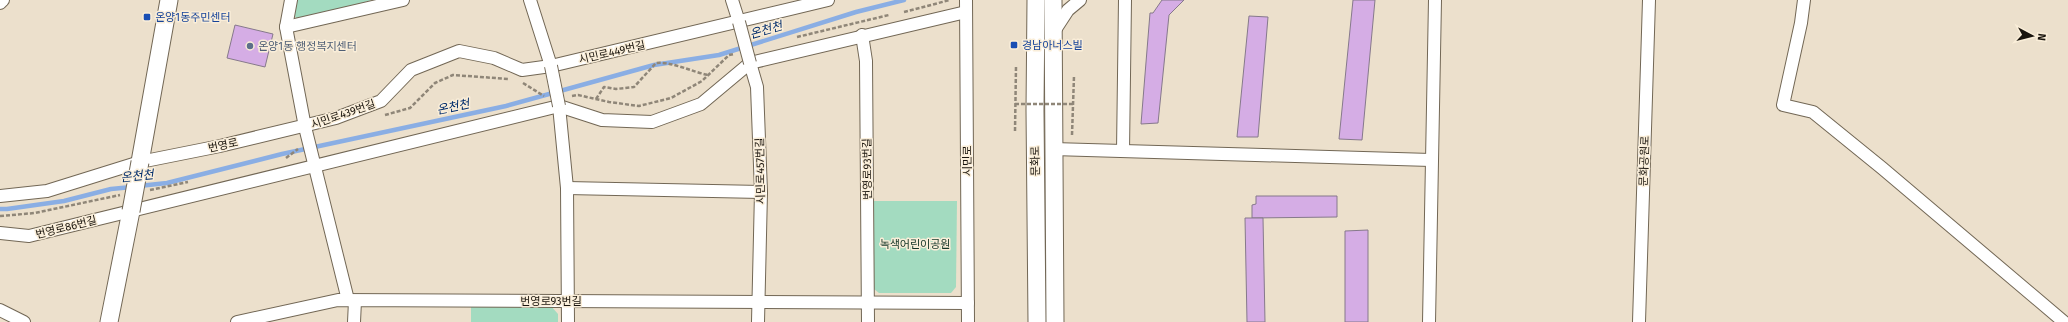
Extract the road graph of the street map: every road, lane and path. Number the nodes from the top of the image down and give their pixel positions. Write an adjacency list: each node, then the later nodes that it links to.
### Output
1 (3, 0): 15 (street)
2 (169, 0): 40 (main road)
3 (291, 0): 18 (street, 시민로439번길)
4 (403, 0): 18 (street)
5 (530, 0): 22 (street)
6 (732, 0): 17 (street, 시민로457번길)
7 (828, 0): 17 (street)
8 (1036, 0): 63 (main road, 문화로)
9 (1053, 0): 19 (main road, 문화로)
10 (1080, 0): 19 (street)
11 (1125, 0): 38 (street)
12 (1435, 0): 39 (street)
13 (1649, 0): 66 (street, 문화공원로)
14 (1804, 0): 67 (street)
15 (0, 3)
16 (966, 6): 20 (street); 53 (street, 시민로)
17 (739, 22): 21 (street, 시민로457번길, bridge); 22 (street, 시민로449번길)
18 (286, 27): 34 (street, 시민로439번길)
19 (1053, 33): 37 (main road, 문화로)
20 (862, 36): 21 (street); 52 (street, 번영로93번길)
21 (750, 63): 32 (street); 43 (street, 시민로457번길)
22 (551, 66): 32 (street, bridge); 34 (street, 시민로439번길)
23 (1016, 66): 30 (path)
24 (504, 75): 33 (path)
25 (709, 75): 29 (path)
26 (1074, 76): 31 (path)
27 (518, 80): 28 (path)
28 (548, 98)
29 (596, 99)
30 (1015, 104): 31 (path, bridge); 35 (path)
31 (1073, 104): 36 (path)
32 (558, 106): 41 (street, 번영로86번길); 42 (street)
33 (381, 116)
34 (305, 127): 40 (street, 번영로); 41 (street, 시민로439번길)
35 (1015, 131)
36 (1072, 135)
37 (1053, 149): 38 (street); 64 (main road, 문화로)
38 (1123, 151): 39 (street)
39 (1431, 160): 65 (street)
40 (140, 162): 44 (street, 번영로); 46 (main road, bridge)
41 (315, 165): 46 (street, 번영로86번길); 49 (street, 시민로439번길)
42 (567, 188): 43 (street); 50 (street)
43 (761, 192): 51 (street, 시민로457번길)
44 (0, 196)
45 (119, 196): 47 (path)
46 (131, 211): 48 (street, 번영로86번길); 56 (main road)
47 (0, 216)
48 (0, 234)
49 (351, 300): 50 (street, 번영로93번길); 57 (street, 번영로93번길); 58 (street, 시민로439번길)
50 (568, 302): 51 (street, 번영로93번길); 59 (street)
51 (758, 302): 52 (street, 번영로93번길); 60 (street, 시민로457번길)
52 (868, 303): 53 (street, 번영로93번길); 61 (street)
53 (968, 304): 62 (street, 시민로)
54 (0, 310): 55 (street)
55 (24, 322)
56 (109, 322)
57 (238, 322)
58 (354, 322)
59 (568, 322)
60 (758, 322)
61 (868, 322)
62 (968, 322)
63 (1037, 322)
64 (1055, 322)
65 (1429, 322)
66 (1639, 322)
67 (2064, 322)

